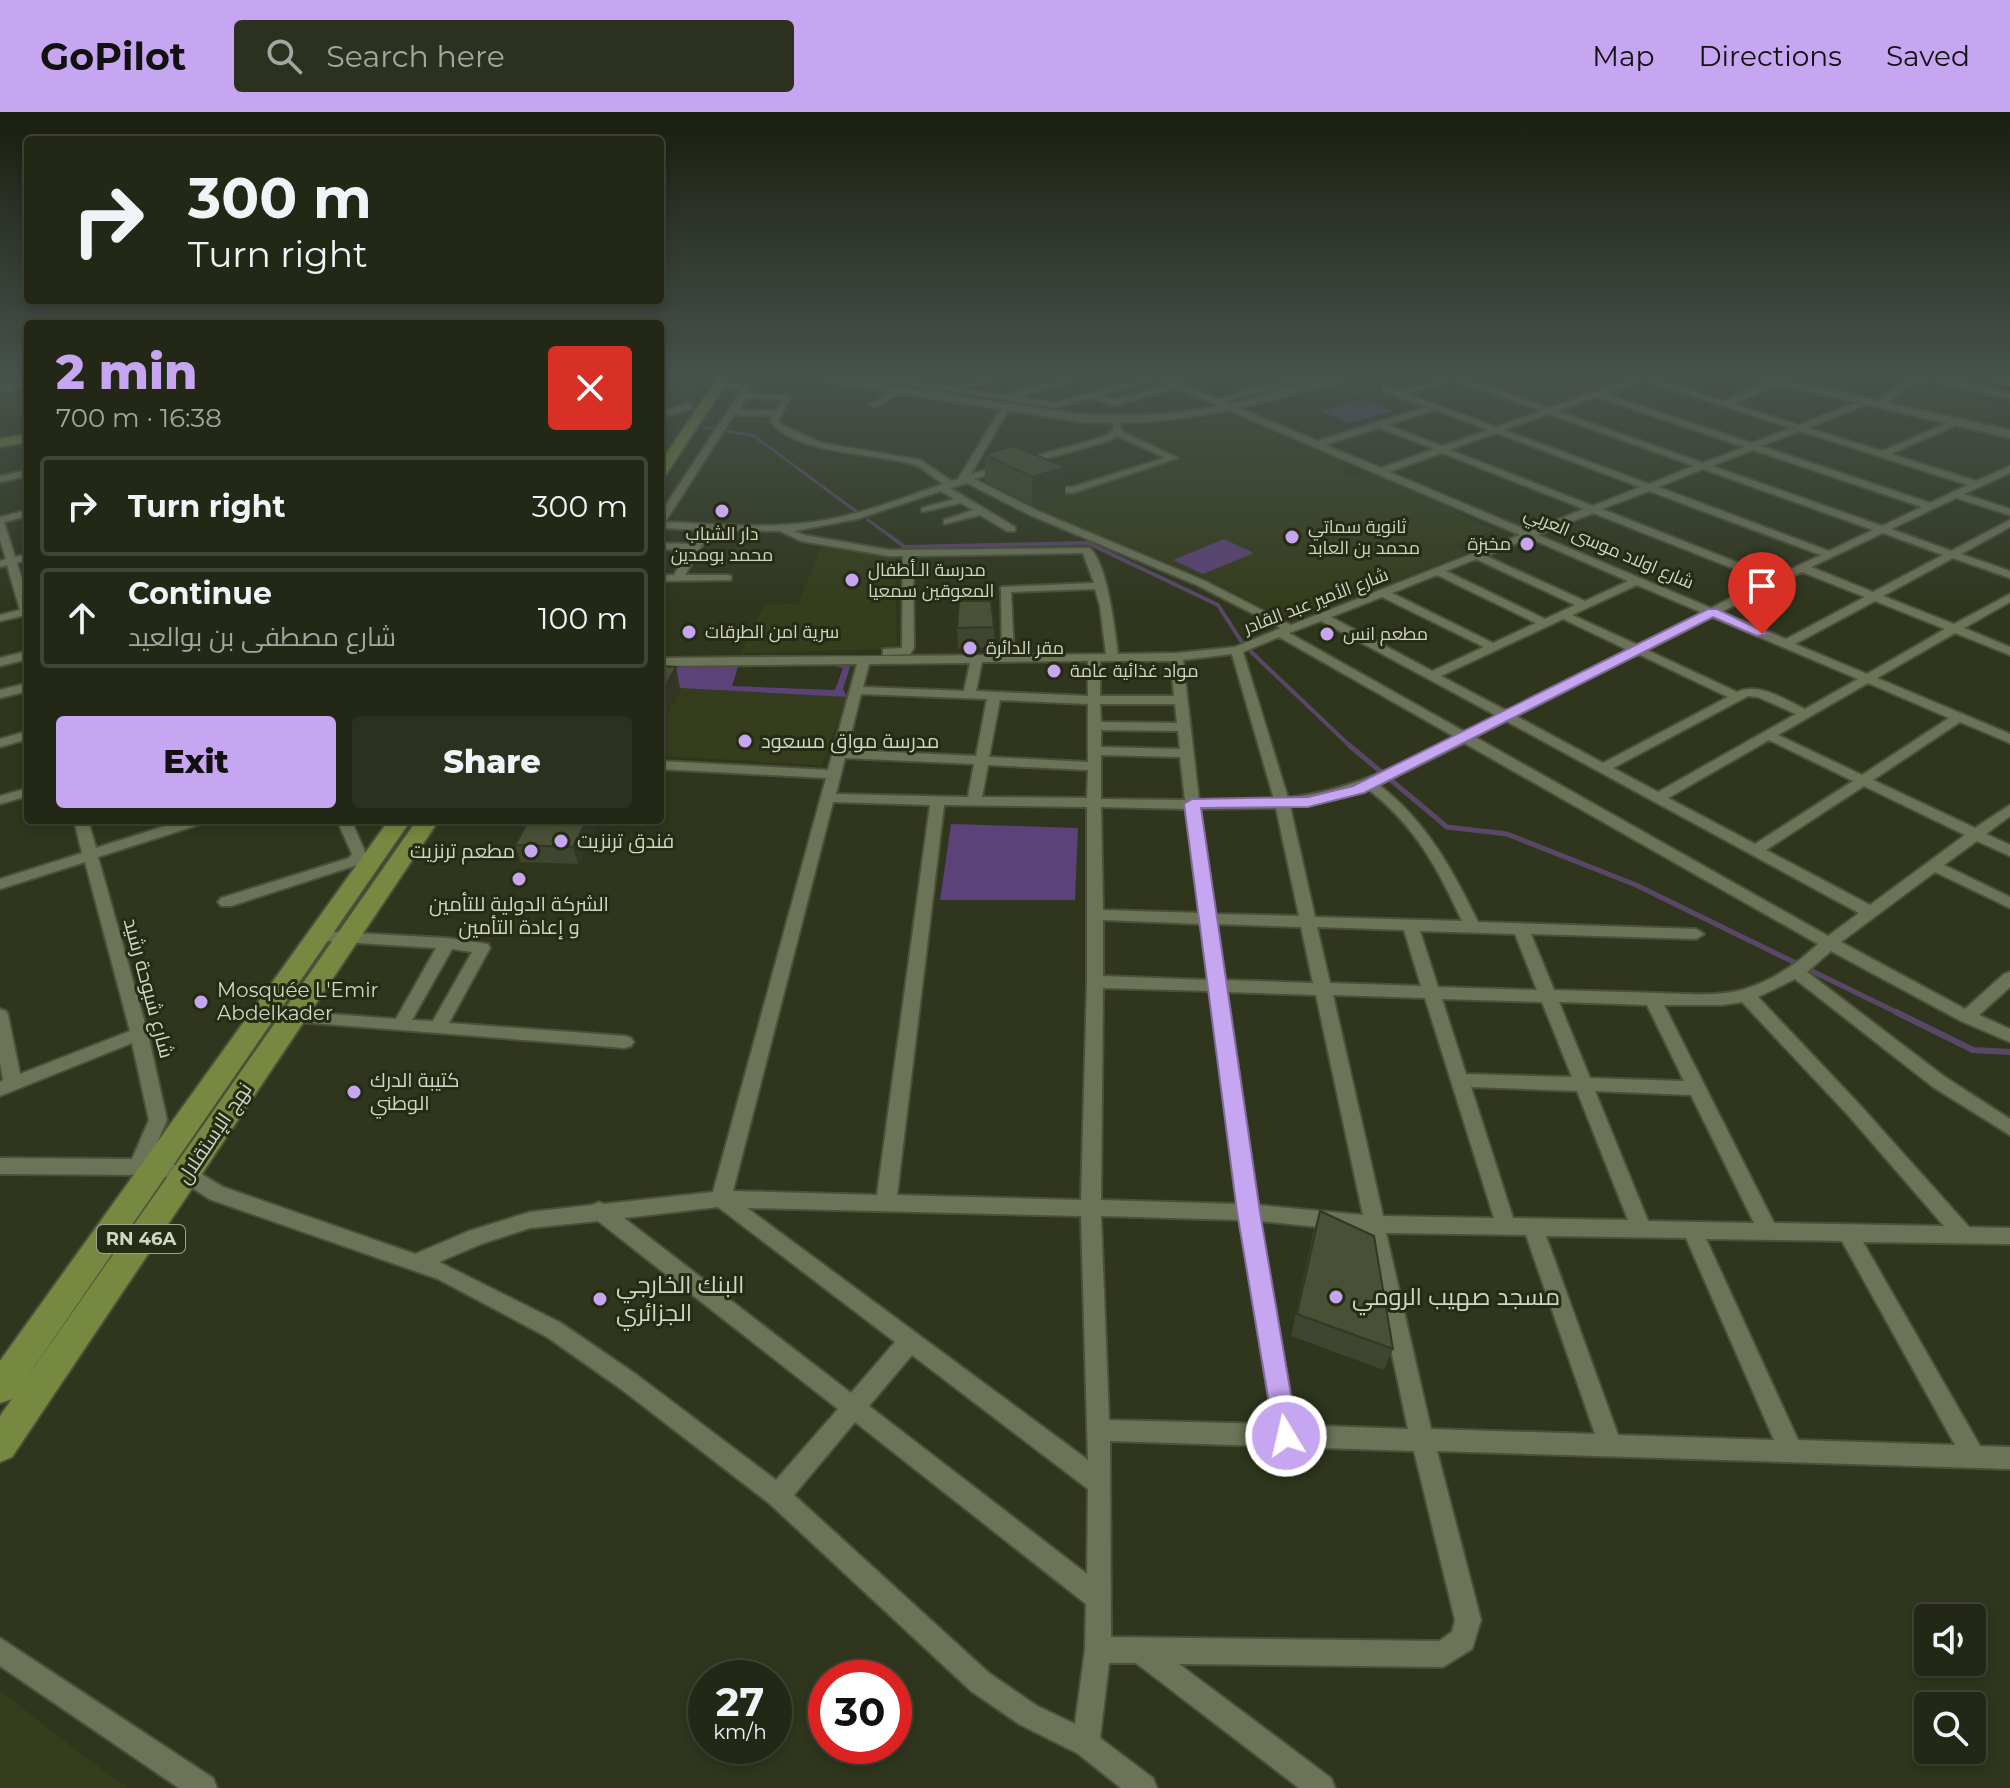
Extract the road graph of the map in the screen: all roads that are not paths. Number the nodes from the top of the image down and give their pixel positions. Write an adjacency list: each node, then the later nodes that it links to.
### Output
1 (706, 451): 38 (street)
2 (859, 451): 28 (street)
3 (977, 451): 16 (street)
4 (1064, 451): 17 (street)
5 (1161, 451): 24 (street)
6 (1335, 451): 20 (street, شارع اولاد موسى العربي)
7 (1439, 451): 20 (street)
8 (1445, 451): 34 (street)
9 (1554, 451): 29 (street)
10 (1659, 451): 18 (street)
11 (1738, 451): 18 (street, شارع الأمير عبد القادر)
12 (1766, 451): 32 (street)
13 (1874, 451): 15 (street)
14 (1889, 451): 15 (street)
15 (1883, 454): 27 (street)
16 (969, 466): 22 (street); 26 (street)
17 (1013, 466): 21 (street); 22 (street)
18 (1701, 466): 29 (street, شارع الأمير عبد القادر); 46 (street)
19 (2010, 469): 27 (street)
20 (1382, 471): 47 (street, شارع اولاد موسى العربي)
21 (1026, 472)
22 (991, 473): 26 (street)
23 (24, 474): 25 (street)
24 (1038, 478)
25 (0, 479)
26 (967, 480): 28 (street); 76 (street)
27 (1978, 485): 30 (street)
28 (946, 486): 31 (street); 44 (street)
29 (1650, 487): 34 (street, شارع الأمير عبد القادر); 51 (street)
30 (1956, 495): 32 (street); 36 (street)
31 (961, 500): 33 (street); 35 (street)
32 (1929, 506): 46 (street)
33 (926, 510)
34 (1593, 510): 47 (street, شارع الأمير عبد القادر); 62 (street)
35 (981, 511): 40 (street); 45 (street)
36 (2010, 512)
37 (24, 514): 39 (street)
38 (664, 517)
39 (0, 521): 54 (street)
40 (948, 522)
41 (664, 523): 43 (street)
42 (2010, 523): 52 (street)
43 (708, 526): 44 (street); 49 (street)
44 (781, 528): 50 (street)
45 (1011, 529)
46 (1881, 530): 51 (street); 52 (street)
47 (1531, 534): 53 (street, شارع الأمير عبد القادر); 61 (street, شارع اولاد موسى العربي)
48 (664, 546): 49 (street)
49 (696, 547): 59 (street)
50 (908, 553): 63 (street); 87 (street)
51 (1831, 555): 55 (street)
52 (1953, 555): 57 (street); 65 (street)
53 (1478, 556): 56 (street, شارع الأمير عبد القادر); 67 (street)
54 (6, 563): 68 (street)
55 (1803, 568): 62 (street); 65 (street)
56 (1439, 572): 64 (street, شارع الأمير عبد القادر); 74 (street)
57 (2010, 575)
58 (664, 578): 59 (street)
59 (678, 578): 60 (street)
60 (727, 578)
61 (1638, 580): 67 (street); 69 (street, شارع اولاد موسى العربي)
62 (1774, 581): 69 (street)
63 (1101, 586): 84 (street); 86 (street)
64 (1386, 594): 73 (street, شارع الأمير عبد القادر); 78 (street)
65 (1876, 596): 75 (street); 77 (street)
66 (2010, 597): 75 (street)
67 (1585, 605): 71 (street)
68 (24, 606)
69 (1713, 612): 77 (street, شارع اولاد موسى العربي); 80 (street)
70 (24, 614): 72 (street)
71 (1563, 615): 74 (street); 80 (street)
72 (0, 618)
73 (1324, 618): 76 (street, شارع الأمير عبد القادر); 90 (street)
74 (1545, 623): 78 (street)
75 (1954, 627): 81 (street); 91 (street)
76 (1287, 632): 79 (street, شارع الأمير عبد القادر); 107 (street)
77 (1786, 644): 91 (street, شارع اولاد موسى العربي)
78 (1493, 647): 90 (street)
79 (1244, 648): 83 (street, شارع الأمير عبد القادر); 126 (street)
80 (1638, 651): 97 (street); 101 (street)
81 (2010, 651)
82 (24, 656): 88 (street)
83 (1177, 657): 84 (street, شارع الأمير عبد القادر); 99 (street)
84 (1103, 658): 86 (street, شارع الأمير عبد القادر); 98 (street)
85 (977, 659): 86 (street, شارع الأمير عبد القادر); 87 (street, شارع الأمير عبد القادر); 95 (street)
86 (1008, 659)
87 (860, 661): 89 (street); 93 (street)
88 (0, 662)
89 (664, 662)
90 (1431, 676): 101 (street)
91 (1865, 678): 100 (street); 102 (street, شارع اولاد موسى العربي)
92 (24, 688): 94 (street)
93 (856, 690): 95 (street); 111 (street)
94 (0, 694)
95 (969, 694): 96 (street)
96 (994, 696): 98 (street); 113 (street)
97 (1737, 696): 100 (street); 115 (street)
98 (1094, 700): 99 (street); 103 (street)
99 (1181, 700): 104 (street)
100 (1804, 713): 105 (street)
101 (1506, 717): 107 (street); 115 (street)
102 (1959, 717): 108 (street, شارع اولاد موسى العربي); 117 (street)
103 (1094, 726): 104 (street); 112 (street)
104 (1183, 727): 110 (street)
105 (1767, 734): 117 (street); 121 (street)
106 (24, 736): 109 (street)
107 (1467, 737): 118 (street); 153 (street)
108 (2010, 739)
109 (0, 743)
110 (1186, 753): 112 (street); 127 (street)
111 (839, 754): 113 (street); 116 (street)
112 (1094, 758): 113 (street); 125 (street)
113 (982, 760): 124 (street)
114 (664, 765): 116 (street)
115 (1601, 769): 121 (street)
116 (834, 774): 120 (street)
117 (1862, 780): 134 (street); 135 (street)
118 (1370, 784): 126 (street); 147 (street)
119 (24, 793): 122 (street)
120 (828, 798): 123 (street); 178 (street)
121 (1656, 799): 135 (street)
122 (0, 800)
123 (937, 802): 124 (street); 179 (street)
124 (974, 802): 125 (street)
125 (1095, 803): 127 (street); 143 (street)
126 (1282, 803): 127 (street); 145 (street)
127 (1192, 804): 144 (street)
128 (2010, 809): 134 (street)
129 (82, 824): 137 (street, شارع شبوحة رشيد)
130 (187, 824): 137 (street)
131 (346, 824): 140 (street)
132 (397, 824): 150 (main road, نهج الإستقلال / RN 46A)
133 (425, 824): 151 (main road, نهج الإستقلال / RN 46A)
134 (1975, 834): 136 (street); 138 (street)
135 (1755, 851): 142 (street)
136 (2010, 851)
137 (90, 855): 139 (street); 168 (street, شارع شبوحة رشيد)
138 (1933, 865): 141 (street); 142 (street)
139 (0, 884)
140 (226, 902)
141 (2010, 903)
142 (1870, 912): 153 (street)
143 (1094, 915): 144 (street); 156 (street)
144 (1209, 919): 145 (street); 157 (street)
145 (1310, 921): 146 (street); 158 (street)
146 (1410, 925): 147 (street); 159 (street)
147 (1473, 927): 148 (street)
148 (1521, 928): 149 (street); 161 (street)
149 (1696, 934)
150 (318, 936): 151 (street); 177 (main road, نهج الإستقلال / RN 46A)
151 (348, 938): 152 (street); 164 (main road, نهج الإستقلال / RN 46A)
152 (447, 943): 166 (street); 167 (street)
153 (1829, 943): 154 (street); 165 (street)
154 (1796, 972): 160 (street); 175 (street)
155 (2010, 978): 165 (street)
156 (1095, 982): 157 (street); 181 (street)
157 (1218, 986): 158 (street); 182 (street)
158 (1322, 989): 159 (street); 183 (street)
159 (1431, 992): 161 (street); 171 (street)
160 (1746, 995): 162 (street); 190 (street)
161 (1547, 996): 162 (street); 172 (street)
162 (1652, 999): 174 (street)
163 (0, 1015): 173 (street)
164 (293, 1017): 166 (street); 177 (main road, نهج الإستقلال / RN 46A)
165 (1967, 1017): 169 (street)
166 (400, 1026): 167 (street)
167 (437, 1029): 170 (street)
168 (139, 1034): 173 (street); 177 (street, شارع شبوحة رشيد)
169 (2010, 1036)
170 (625, 1042)
171 (1459, 1080): 172 (street); 184 (street)
172 (1582, 1082): 174 (street); 186 (street)
173 (6, 1086)
174 (1697, 1088): 187 (street)
175 (2010, 1128)
176 (0, 1166): 177 (street)
177 (161, 1168): 192 (street); 194 (main road, نهج الإستقلال / RN 46A); 199 (main road, نهج الإستقلال / RN 46A)
178 (721, 1199): 179 (street); 180 (street); 193 (street)
179 (886, 1203): 181 (street)
180 (599, 1210): 192 (street); 195 (street)
181 (1091, 1210): 182 (street); 196 (street)
182 (1249, 1212): 183 (street); 197 (street)
183 (1373, 1224): 184 (street); 198 (street)
184 (1506, 1226): 185 (street)
185 (1533, 1227): 186 (street); 200 (street)
186 (1641, 1229): 188 (street)
187 (1767, 1229): 188 (street); 189 (street)
188 (1692, 1230): 201 (street)
189 (1847, 1232): 190 (street); 202 (street)
190 (1965, 1236): 191 (street)
191 (2010, 1236)
192 (415, 1263): 205 (street)
193 (909, 1342): 195 (street); 204 (street)
194 (0, 1388)
195 (855, 1407): 205 (street); 206 (street)
196 (1097, 1430): 197 (street); 204 (street)
197 (1286, 1436): 198 (street)
198 (1422, 1439): 200 (street); 209 (street)
199 (0, 1445)
200 (1610, 1445): 201 (street)
201 (1791, 1451): 202 (street)
202 (1974, 1457): 203 (street)
203 (2010, 1458)
204 (1100, 1483): 206 (street)
205 (778, 1496): 210 (street)
206 (1098, 1598): 207 (street)
207 (1098, 1650): 209 (street); 210 (street)
208 (0, 1651): 211 (street)
209 (1141, 1651): 213 (street)
210 (1086, 1744): 212 (street)
211 (203, 1788)
212 (1143, 1788)
213 (1321, 1788)

